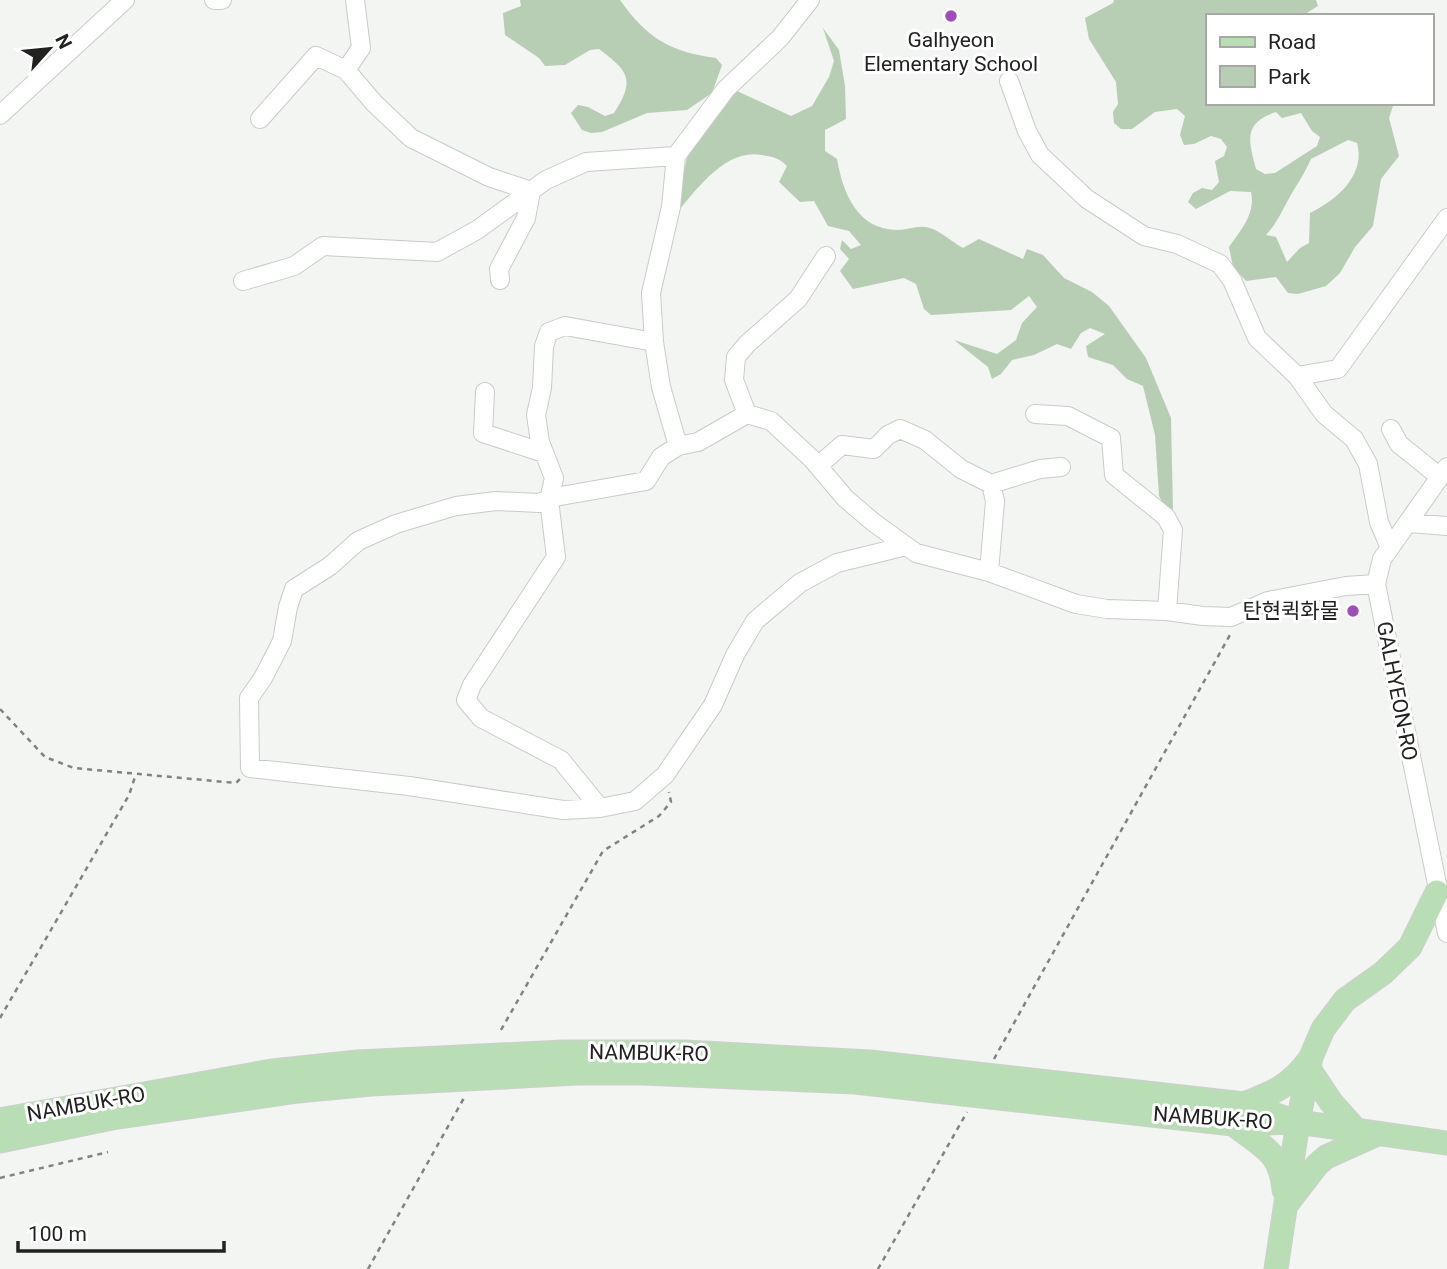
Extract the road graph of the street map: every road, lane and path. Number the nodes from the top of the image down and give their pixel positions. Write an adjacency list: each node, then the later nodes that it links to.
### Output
1 (125, 0): 8 (street)
2 (214, 0): 3 (street)
3 (222, 0)
4 (355, 0): 6 (street)
5 (810, 0): 10 (street)
6 (346, 70): 9 (street); 11 (street)
7 (1009, 81): 17 (street)
8 (0, 115)
9 (260, 119)
10 (676, 156): 11 (street); 16 (street)
11 (531, 191): 14 (street); 15 (street)
12 (1447, 218): 17 (street)
13 (826, 256): 19 (street)
14 (500, 280)
15 (243, 281)
16 (654, 342): 22 (street); 23 (street)
17 (1297, 376): 32 (street)
18 (485, 392): 23 (street)
19 (747, 414): 22 (street); 24 (street)
20 (1035, 414): 35 (street)
21 (1391, 429): 26 (street)
22 (678, 446): 28 (street)
23 (544, 453): 28 (street)
24 (818, 466): 27 (street); 31 (street)
25 (1061, 467): 27 (street)
26 (1443, 472): 29 (street)
27 (991, 484): 33 (street)
28 (549, 499): 38 (street); 41 (street)
29 (1409, 523): 30 (street); 32 (street)
30 (1447, 526)
31 (906, 546): 33 (street); 40 (street)
32 (1390, 548): 34 (street)
33 (989, 572): 35 (street)
34 (1376, 584): 36 (street); 42 (street, GALHYEON-RO)
35 (1167, 611): 36 (street)
36 (1243, 612): 46 (path)
37 (0, 709): 39 (path)
38 (250, 768): 39 (path); 41 (street)
39 (136, 774): 44 (path)
40 (665, 775): 41 (street); 45 (path)
41 (600, 808)
42 (1437, 891): 43 (street, GALHYEON-RO); 47 (main road)
43 (1447, 933)
44 (0, 1018)
45 (501, 1030)
46 (994, 1059)
47 (1310, 1063): 49 (main road); 52 (main road); 53 (main road)
48 (464, 1098): 59 (path)
49 (1239, 1114): 51 (main road, NAMBUK-RO); 52 (main road, NAMBUK-RO); 54 (main road, NAMBUK-RO); 58 (main road)
50 (964, 1118): 60 (path)
51 (0, 1120)
52 (1298, 1122): 53 (main road, NAMBUK-RO); 58 (main road)
53 (1366, 1132): 55 (main road, NAMBUK-RO); 58 (main road)
54 (0, 1141)
55 (1447, 1143)
56 (108, 1152): 57 (path)
57 (0, 1178)
58 (1286, 1207): 61 (main road)
59 (368, 1269)
60 (878, 1269)
61 (1276, 1269)

